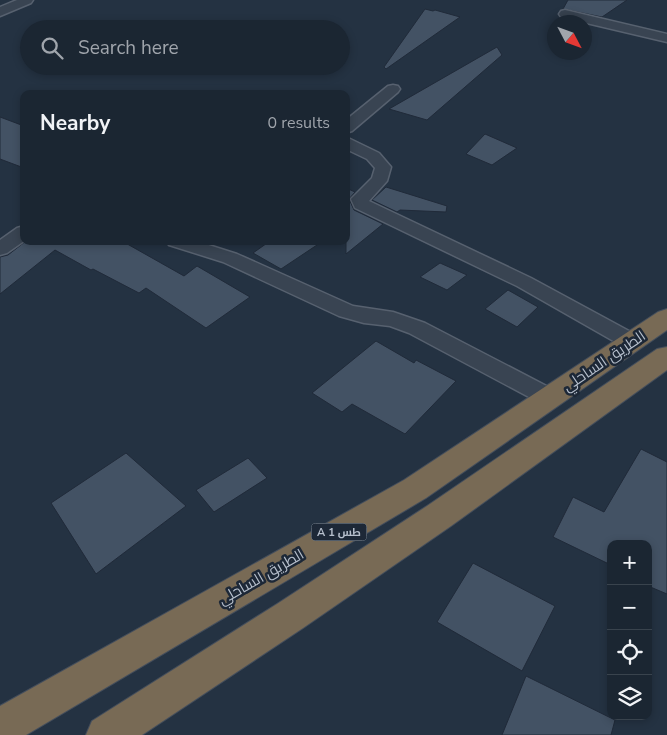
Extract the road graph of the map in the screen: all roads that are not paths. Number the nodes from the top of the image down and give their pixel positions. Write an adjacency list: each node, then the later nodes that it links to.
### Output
1 (27, 0): 2 (street)
2 (0, 12)
3 (566, 14): 4 (street)
4 (667, 38)
5 (393, 88): 6 (street)
6 (350, 125)
7 (350, 144): 12 (street)
8 (20, 235): 10 (street)
9 (189, 245): 14 (street)
10 (0, 249)
11 (667, 318): 12 (highway, الطريق الساحلي / A 1 طس)
12 (632, 342): 14 (highway, الطريق الساحلي / A 1 طس)
13 (667, 356): 16 (highway)
14 (550, 398): 15 (highway, الطريق الساحلي / A 1 طس)
15 (0, 728)
16 (106, 735)

